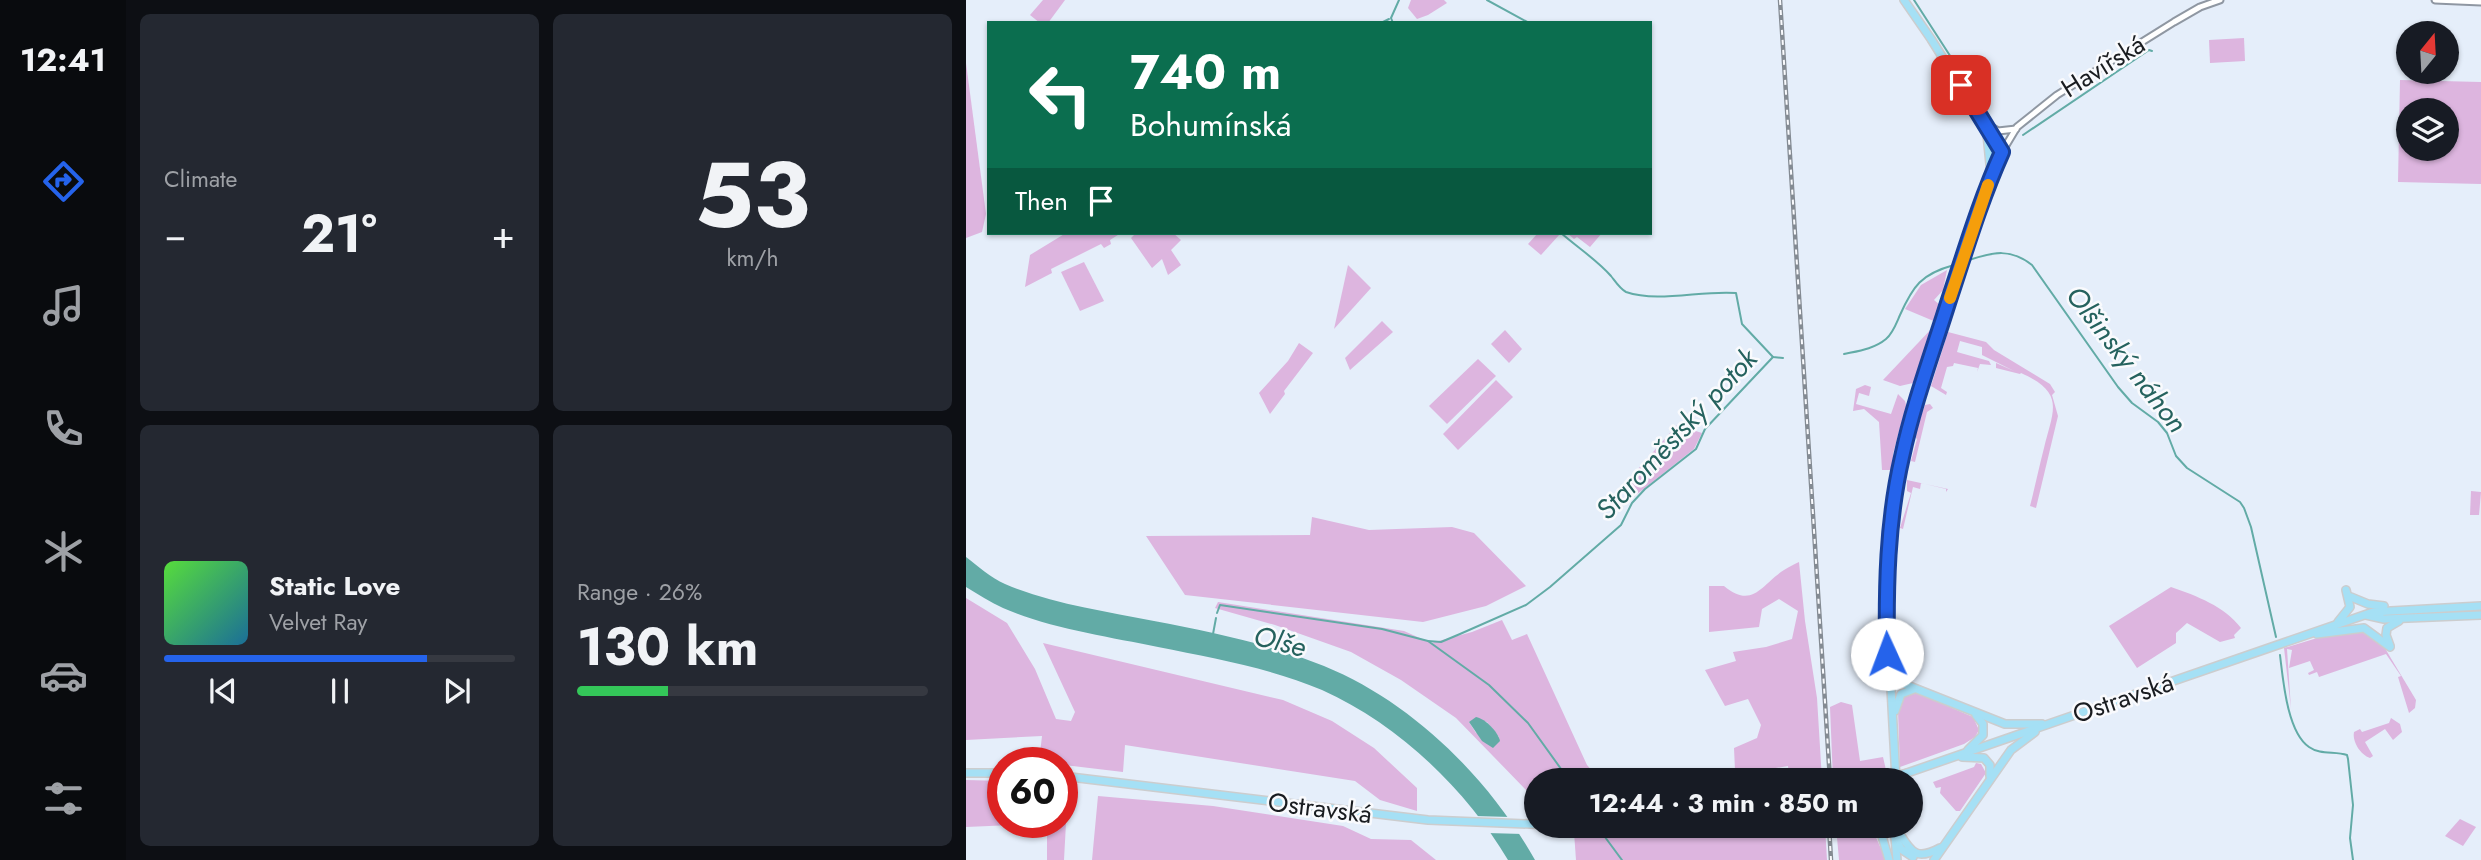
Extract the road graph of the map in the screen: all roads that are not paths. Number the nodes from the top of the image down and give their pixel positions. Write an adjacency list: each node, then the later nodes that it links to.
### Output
1 (1904, 0): 7 (main road)
2 (2202, 0): 6 (street)
3 (2220, 0): 6 (street, Havířská)
4 (2435, 0): 5 (street)
5 (2481, 2)
6 (2200, 7): 8 (street, Havířská)
7 (1985, 125): 8 (street); 9 (main road); 10 (main road)
8 (2016, 129): 9 (street, Havířská)
9 (2002, 152): 10 (main road)
10 (1991, 175): 20 (main road)
11 (2346, 590): 18 (main road)
12 (2351, 597): 14 (main road)
13 (2481, 606): 14 (main road)
14 (2405, 609): 15 (main road)
15 (2366, 615): 17 (main road); 18 (main road, Ostravská)
16 (2481, 615): 17 (main road)
17 (2407, 618): 19 (main road)
18 (2335, 625): 19 (main road, Ostravská)
19 (2309, 634): 24 (main road, Ostravská)
20 (1887, 654): 21 (main road); 22 (main road)
21 (1889, 678): 22 (main road); 26 (main road); 29 (main road)
22 (1916, 688): 23 (main road); 26 (main road)
23 (1973, 712): 24 (main road); 27 (main road)
24 (2053, 723): 25 (main road, Ostravská)
25 (2044, 726): 27 (main road, Ostravská); 35 (main road)
26 (1893, 729): 30 (main road)
27 (1963, 754): 28 (main road, Ostravská)
28 (1951, 758): 31 (main road, Ostravská, bridge); 35 (main road)
29 (1893, 768)
30 (1894, 768)
31 (1922, 768)
32 (966, 773): 33 (main road)
33 (987, 773)
34 (1078, 778): 36 (main road, Ostravská)
35 (1989, 779): 41 (main road)
36 (1524, 826)
37 (1883, 838): 43 (main road)
38 (1897, 838): 44 (main road)
39 (1899, 838): 42 (main road)
40 (1902, 838): 41 (main road)
41 (1941, 848): 47 (main road)
42 (1901, 849): 45 (main road); 46 (main road)
43 (1889, 860)
44 (1896, 860)
45 (1902, 860)
46 (1921, 860)
47 (1934, 860)

